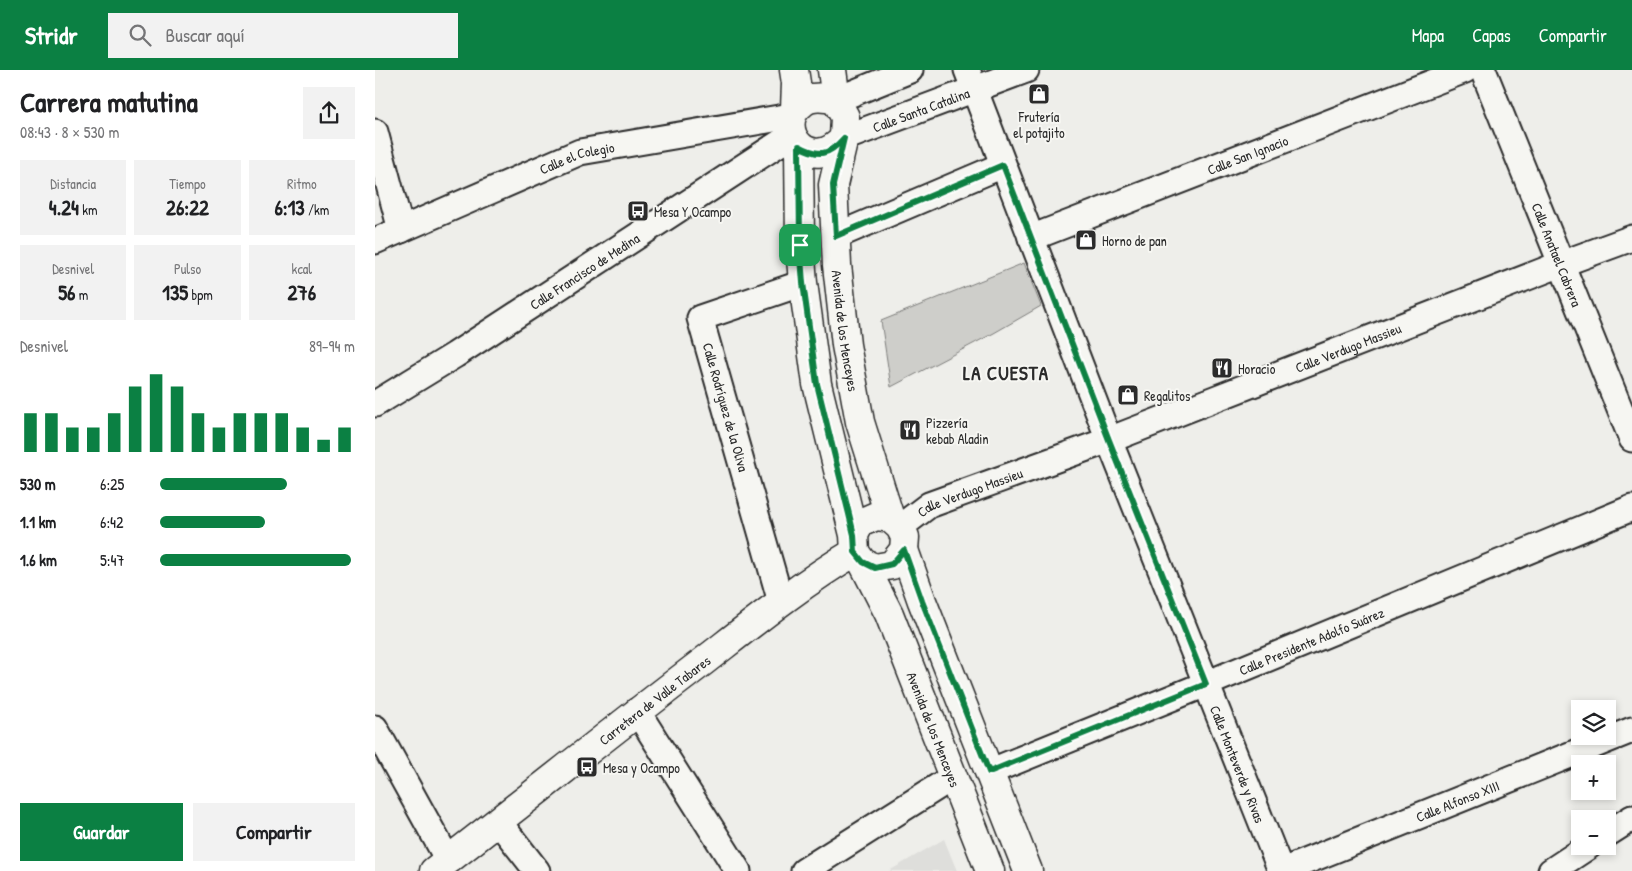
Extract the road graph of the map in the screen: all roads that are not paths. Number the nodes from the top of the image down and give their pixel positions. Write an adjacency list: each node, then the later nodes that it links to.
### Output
1 (794, 70): 9 (main road, Avenida de los Menceyes)
2 (832, 70): 8 (main road)
3 (910, 70): 8 (street)
4 (1026, 70): 7 (street, Calle Santa Catalina)
5 (1465, 70): 15 (street, Calle San Ignacio)
6 (1483, 70): 18 (street, Calle Anatael Cabrera)
7 (971, 80): 11 (street, Calle Santa Catalina); 12 (street, Calle Monteverde y Rivas)
8 (836, 100): 9 (main road); 11 (main road)
9 (794, 127): 11 (main road); 13 (street, Calle el Colegio); 19 (main road, Avenida de los Menceyes); 20 (street, Calle Francisco de Medina)
10 (375, 132): 13 (street)
11 (844, 138): 14 (main road, Avenida de los Menceyes)
12 (1003, 165): 14 (street); 15 (street, Calle Monteverde y Rivas)
13 (401, 230): 17 (street, Calle el Colegio)
14 (836, 236): 24 (main road, Avenida de los Menceyes)
15 (1031, 238): 22 (street, Calle Monteverde y Rivas)
16 (1632, 238): 18 (street, Calle Verdugo Massieu)
17 (375, 241)
18 (1561, 264): 21 (street, Calle Anatael Cabrera); 22 (street, Calle Verdugo Massieu)
19 (803, 283): 25 (main road, Avenida de los Menceyes); 26 (street, Calle Rodríguez de la Oliva)
20 (375, 404)
21 (1632, 439)
22 (1109, 440): 24 (street, Calle Verdugo Massieu); 27 (street, Calle Monteverde y Rivas)
23 (1632, 508): 27 (street, Calle Presidente Adolfo Suárez)
24 (898, 532): 25 (main road); 25 (main road); 31 (main road, Avenida de los Menceyes)
25 (857, 550): 26 (main road, Carretera de Valle Tabares); 32 (main road, Avenida de los Menceyes)
26 (781, 602): 28 (main road, Carretera de Valle Tabares)
27 (1206, 684): 31 (street, Calle Presidente Adolfo Suárez); 43 (street, Calle Monteverde y Rivas)
28 (637, 711): 34 (main road, Carretera de Valle Tabares); 39 (street)
29 (375, 728): 37 (street)
30 (1632, 730): 43 (street, Calle Alfonso XIII)
31 (989, 772): 42 (main road, Avenida de los Menceyes)
32 (953, 777): 40 (street); 41 (main road, Avenida de los Menceyes)
33 (1632, 818): 35 (street)
34 (498, 821): 37 (main road, Carretera de Valle Tabares); 38 (street)
35 (1616, 828)
36 (1575, 855): 44 (street)
37 (441, 866)
38 (537, 871)
39 (738, 871)
40 (803, 871)
41 (990, 871)
42 (1028, 871)
43 (1282, 871)
44 (1551, 871)

